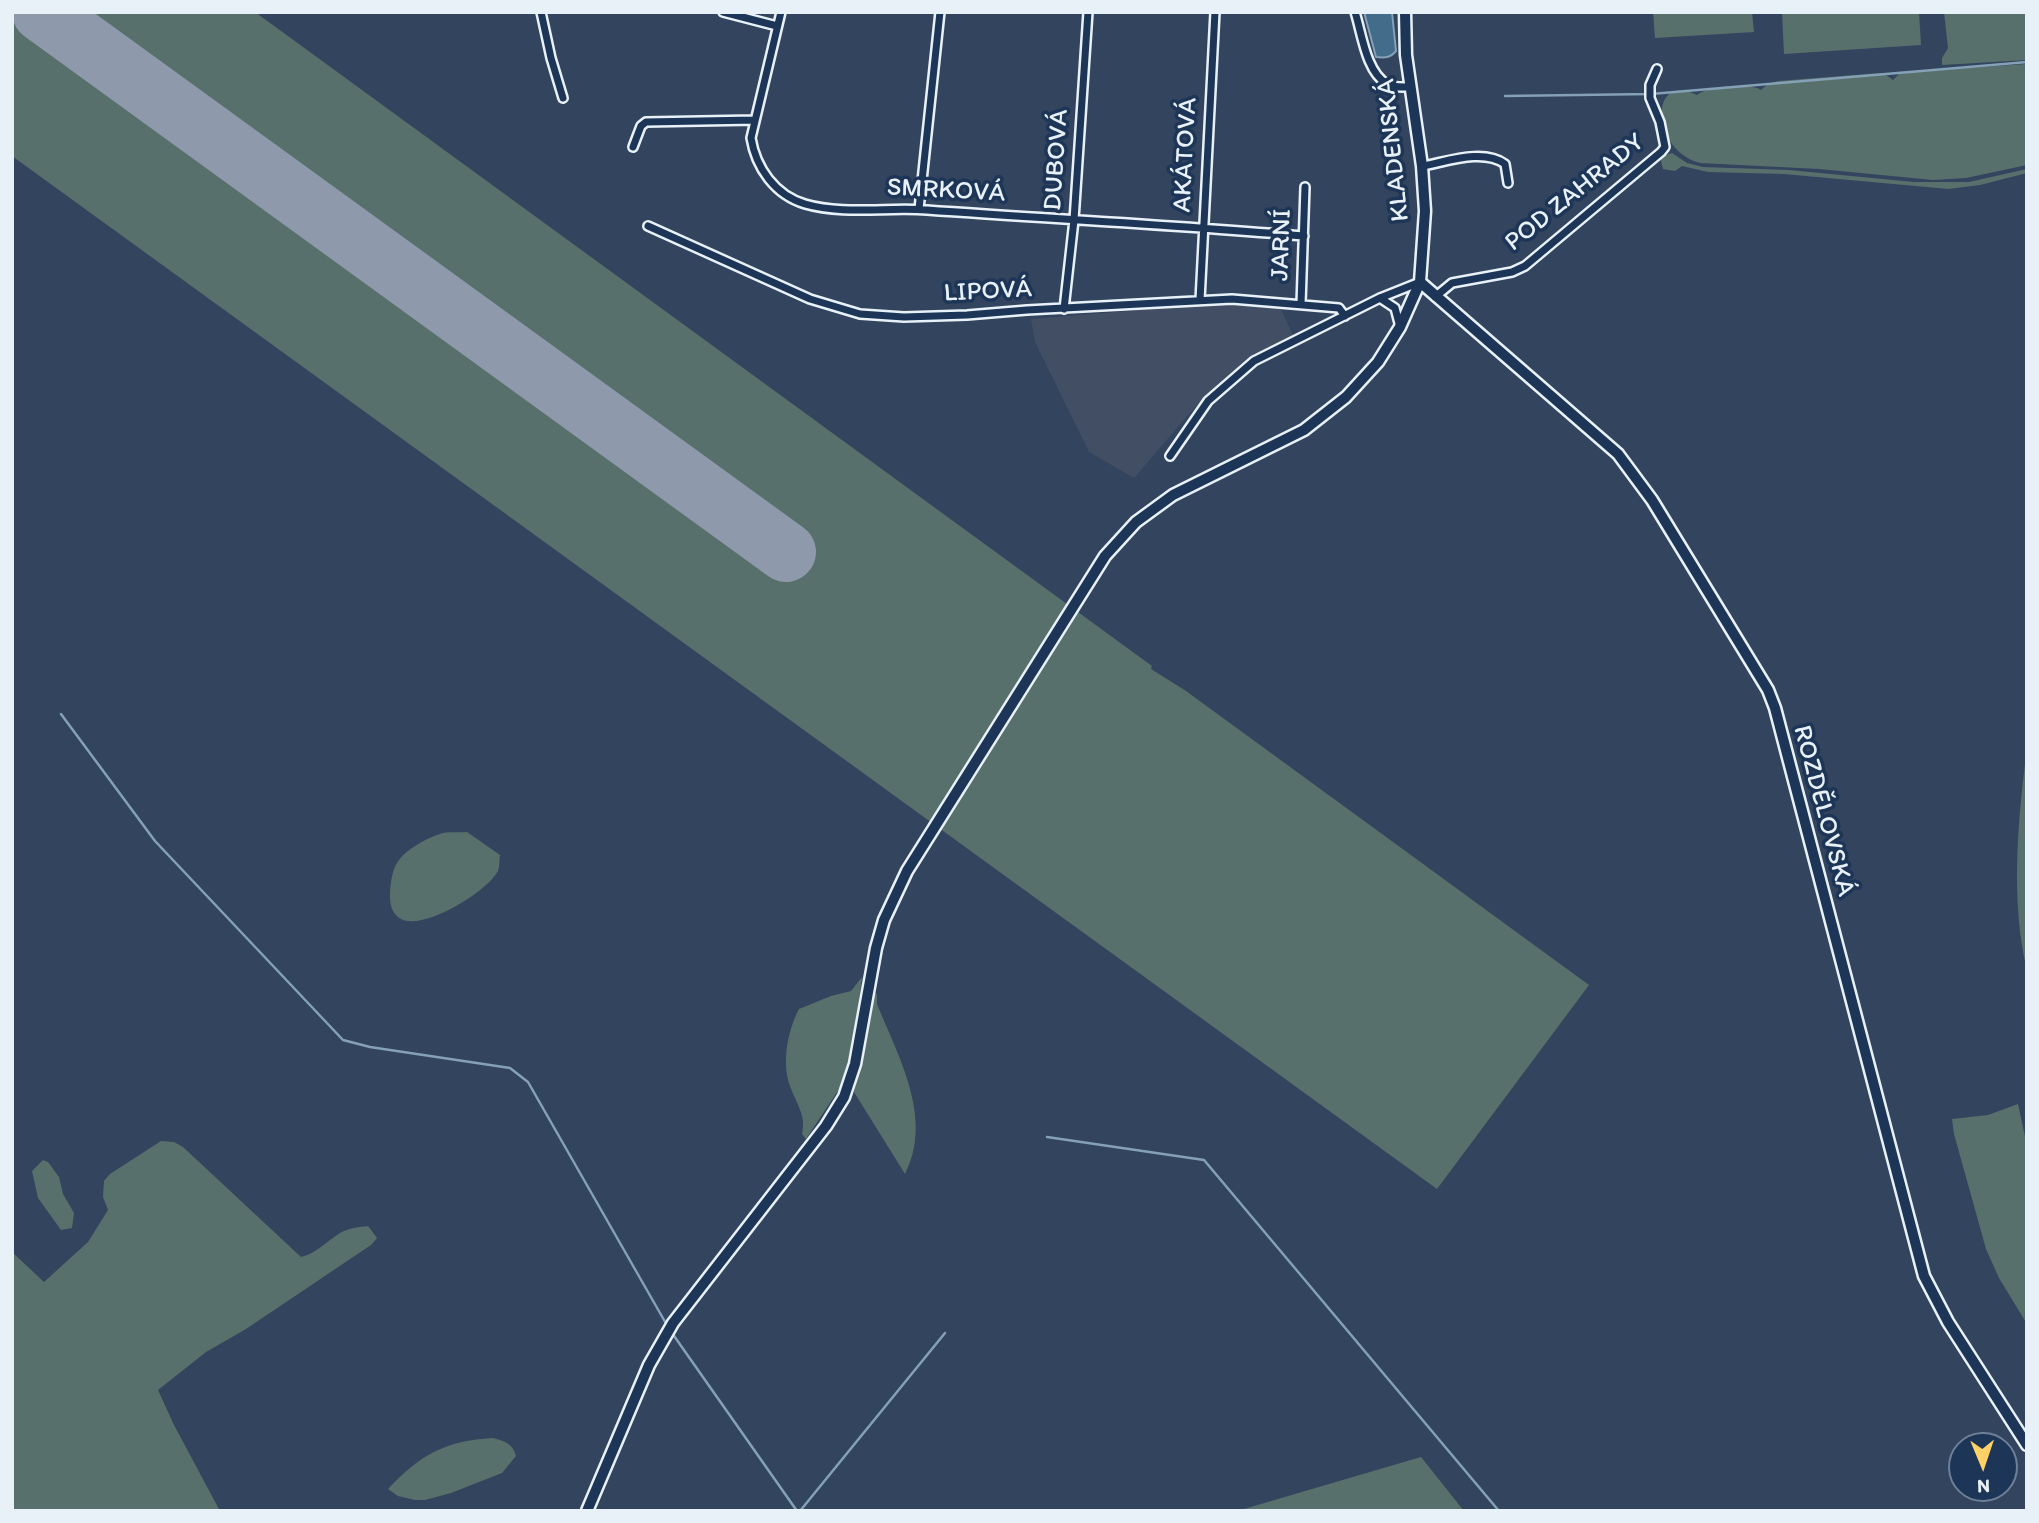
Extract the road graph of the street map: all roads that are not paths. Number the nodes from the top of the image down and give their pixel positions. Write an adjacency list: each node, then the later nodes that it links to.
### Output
1 (541, 12): 12 (street)
2 (723, 12): 9 (street)
3 (781, 12): 9 (street, SMRKOVÁ)
4 (940, 12): 18 (street)
5 (1088, 12): 19 (street, DUBOVÁ)
6 (1215, 12): 21 (street, AKÁTOVÁ)
7 (1355, 12): 11 (street)
8 (1405, 12): 11 (street, KLADENSKÁ)
9 (777, 26): 13 (street, SMRKOVÁ)
10 (1657, 69): 24 (street, POD ZAHRADY)
11 (1410, 87): 15 (street, KLADENSKÁ)
12 (563, 98)
13 (755, 120): 14 (street); 18 (street, SMRKOVÁ)
14 (633, 147)
15 (1422, 166): 16 (street); 23 (street, KLADENSKÁ)
16 (1508, 183)
17 (1305, 187): 22 (street, JARNÍ)
18 (919, 209): 19 (street, SMRKOVÁ)
19 (1074, 220): 21 (street, SMRKOVÁ); 28 (street, DUBOVÁ)
20 (648, 226): 28 (street, LIPOVÁ)
21 (1202, 227): 22 (street, SMRKOVÁ); 26 (street, AKÁTOVÁ)
22 (1304, 236): 27 (street, JARNÍ)
23 (1420, 282): 24 (street, ROZDĚLOVSKÁ); 25 (street); 30 (street, KLADENSKÁ)
24 (1436, 297): 32 (street, ROZDĚLOVSKÁ)
25 (1380, 298): 29 (street); 30 (street)
26 (1200, 300): 27 (street, LIPOVÁ); 28 (street, LIPOVÁ)
27 (1301, 304): 29 (street, LIPOVÁ)
28 (1064, 309)
29 (1345, 316): 31 (street)
30 (1400, 327): 33 (street, KLADENSKÁ)
31 (1170, 456)
32 (2027, 1445)
33 (587, 1511)

